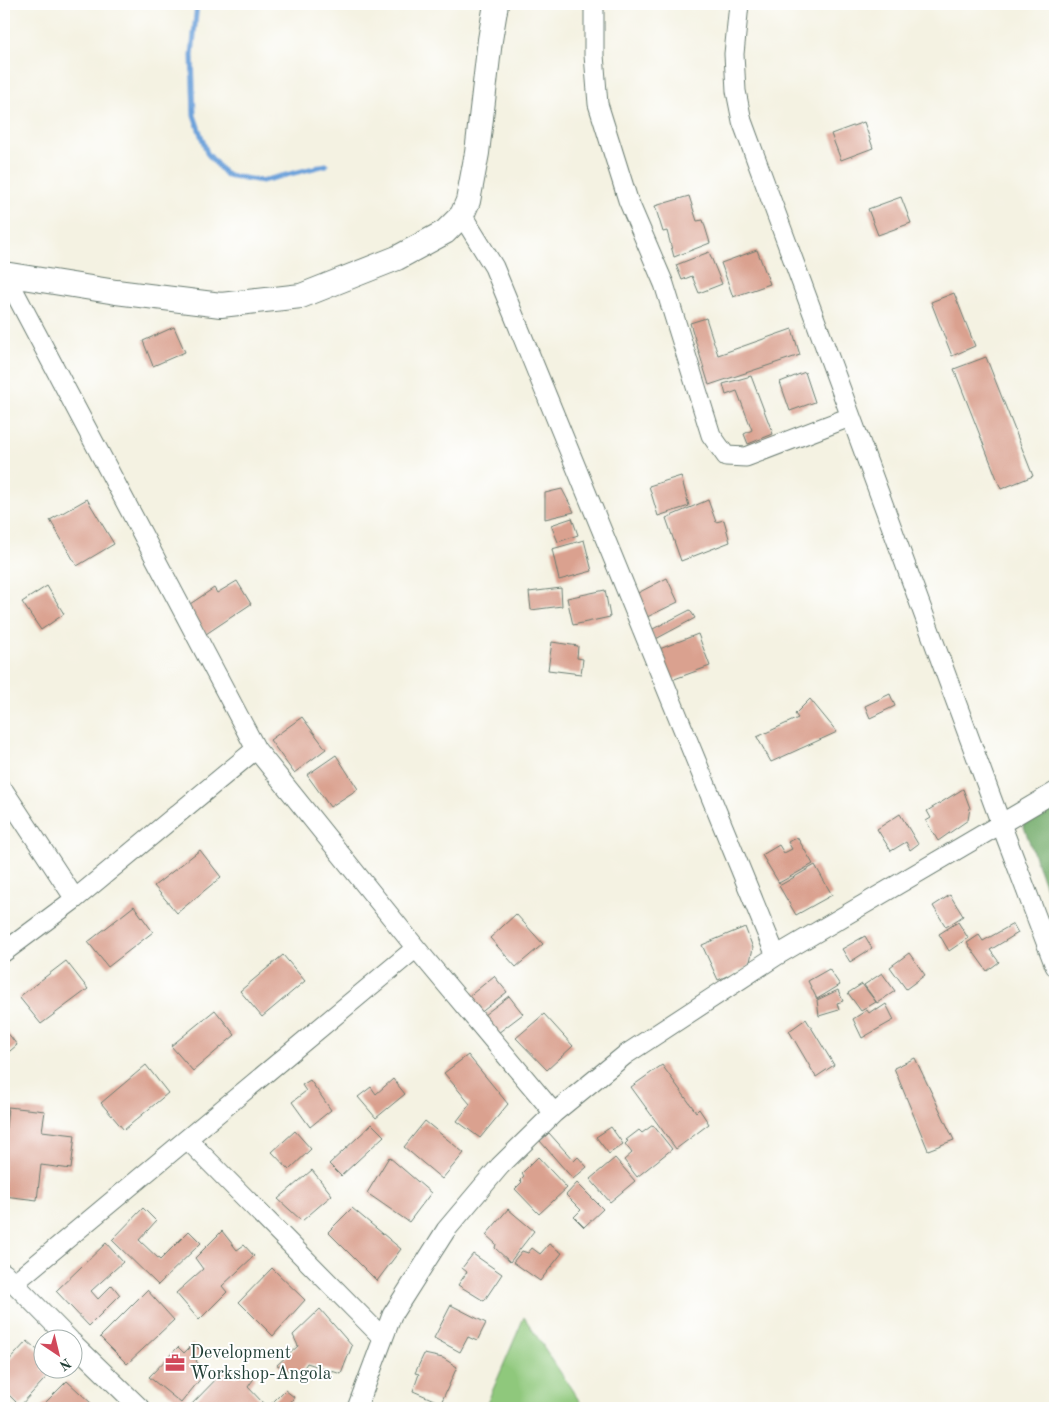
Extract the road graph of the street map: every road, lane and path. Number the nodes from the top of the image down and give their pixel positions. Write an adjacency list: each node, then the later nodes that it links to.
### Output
1 (496, 4): 4 (street)
2 (594, 4): 6 (street)
3 (738, 4): 6 (street)
4 (462, 214): 5 (street); 14 (street)
5 (4, 274): 7 (street)
6 (850, 417): 10 (street)
7 (256, 749): 11 (street); 12 (street)
8 (4, 791): 11 (street)
9 (1055, 792): 10 (street)
10 (1001, 824): 14 (street); 15 (street)
11 (75, 899): 13 (street)
12 (416, 948): 16 (street); 17 (street)
13 (4, 952)
14 (776, 956): 16 (street)
15 (1055, 966)
16 (554, 1113): 20 (street)
17 (187, 1139): 18 (street); 20 (street)
18 (9, 1278): 19 (street)
19 (60, 1330)
20 (384, 1338): 23 (street)
21 (82, 1352): 22 (street)
22 (140, 1408)
23 (357, 1408)

